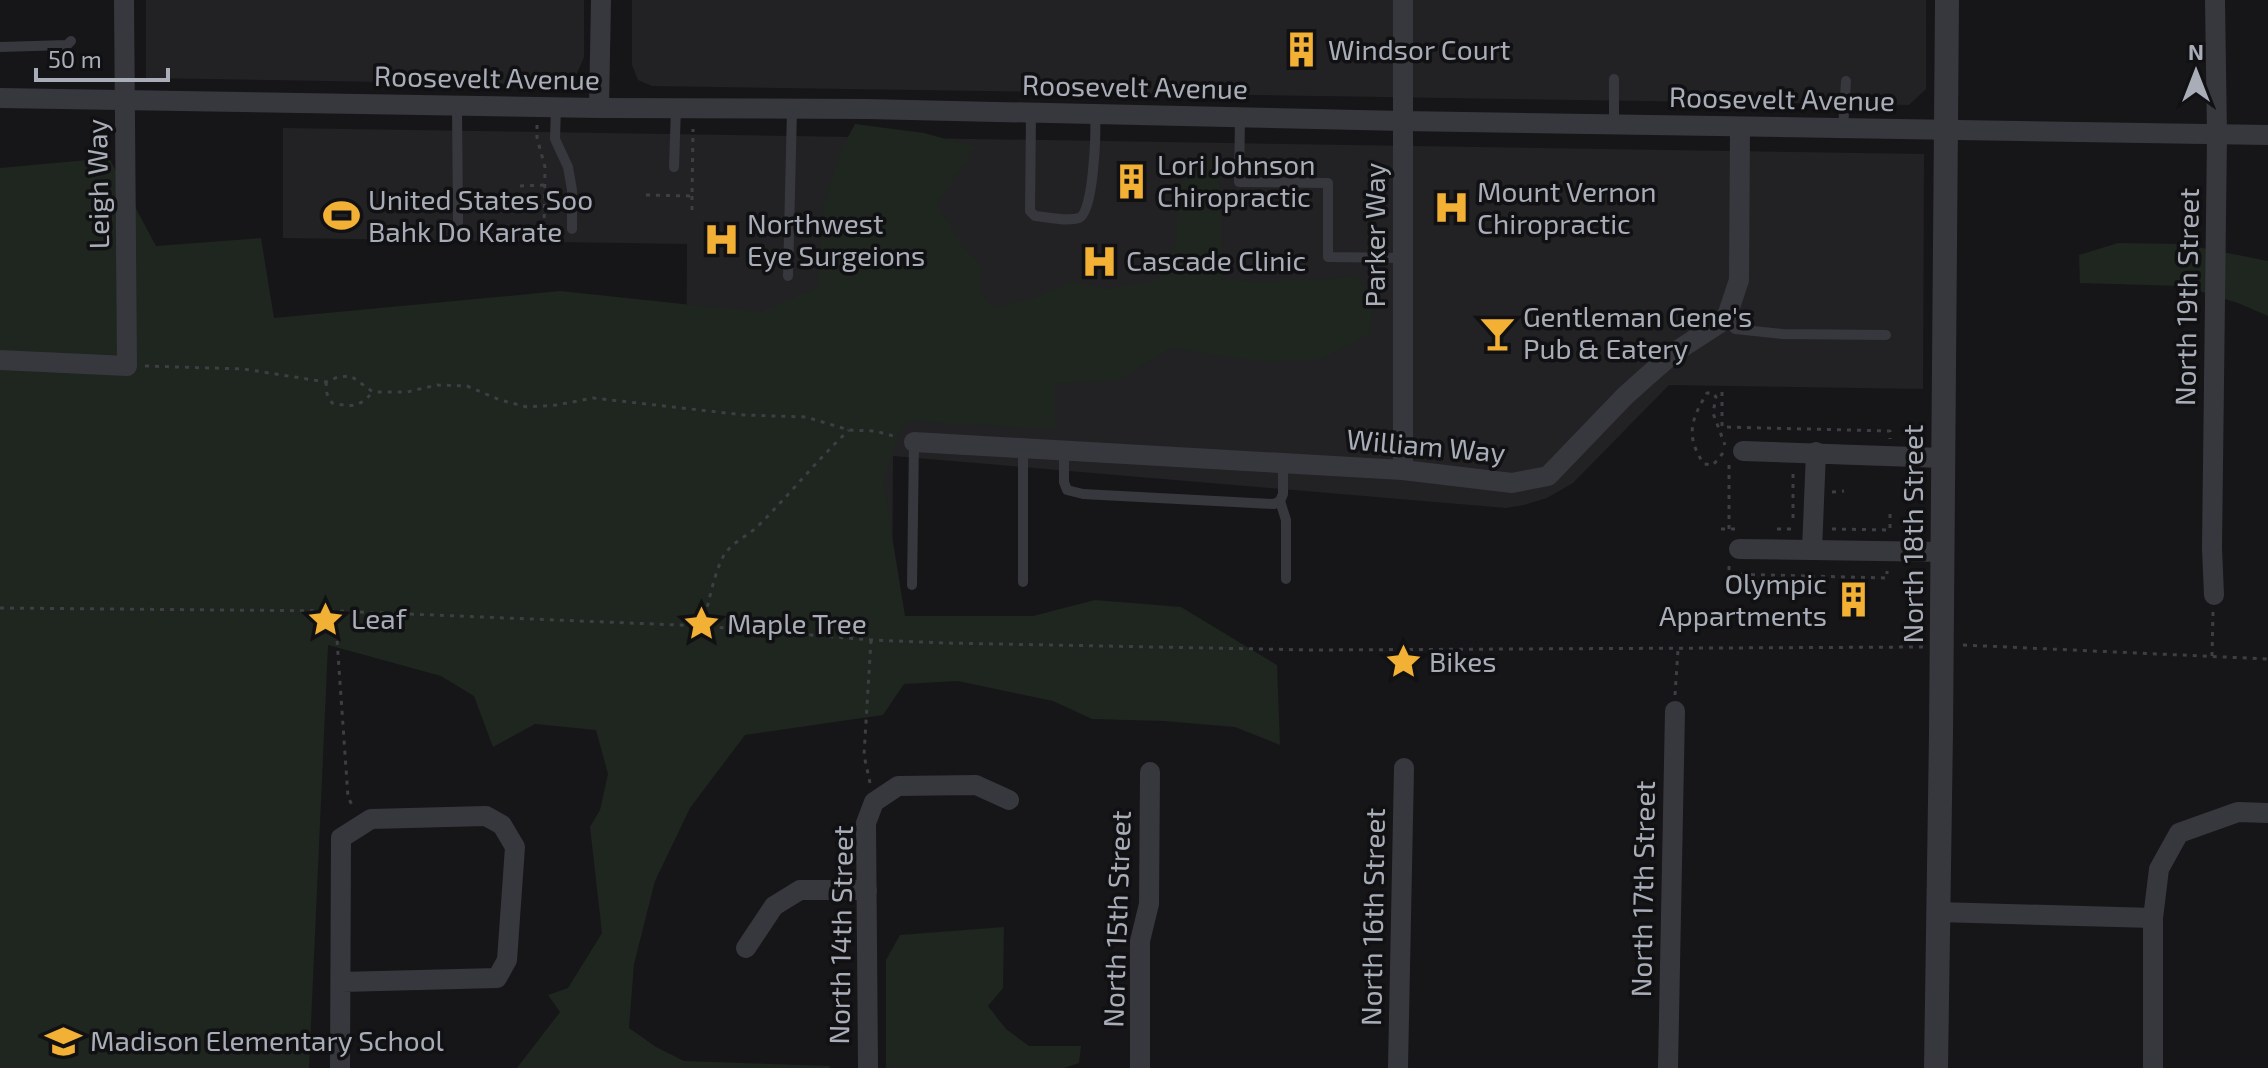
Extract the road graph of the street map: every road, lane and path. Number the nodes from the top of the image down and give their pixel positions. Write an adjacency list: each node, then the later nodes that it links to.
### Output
1 (124, 0): 11 (street, Leigh Way)
2 (601, 0): 14 (street)
3 (1403, 0): 20 (street, Parker Way)
4 (1947, 0): 25 (street, North 18th Street)
5 (2215, 0): 26 (street, North 19th Street)
6 (71, 41): 7 (lane)
7 (0, 47)
8 (1614, 79): 22 (lane)
9 (1846, 81): 24 (lane)
10 (0, 98): 11 (street, Roosevelt Avenue)
11 (124, 100): 12 (street, Roosevelt Avenue); 41 (street, Leigh Way)
12 (457, 105): 13 (street, Roosevelt Avenue); 33 (lane)
13 (556, 107): 14 (street, Roosevelt Avenue); 34 (lane)
14 (599, 108): 15 (street, Roosevelt Avenue)
15 (676, 108): 16 (street, Roosevelt Avenue); 28 (lane)
16 (792, 109): 17 (street, Roosevelt Avenue); 37 (lane)
17 (1031, 113): 18 (street, Roosevelt Avenue); 18 (lane)
18 (1095, 115): 19 (street, Roosevelt Avenue)
19 (1240, 118): 20 (street, Roosevelt Avenue); 36 (lane)
20 (1403, 121): 22 (street, Roosevelt Avenue); 36 (street, Parker Way)
21 (537, 125): 29 (path)
22 (1614, 125): 23 (street, Roosevelt Avenue)
23 (1740, 127): 24 (street, Roosevelt Avenue); 38 (street)
24 (1843, 128): 25 (street, Roosevelt Avenue)
25 (1946, 129): 26 (street, Roosevelt Avenue); 52 (street, North 18th Street)
26 (2217, 135): 27 (street, Roosevelt Avenue); 71 (street, North 19th Street)
27 (2268, 135)
28 (674, 167)
29 (544, 185): 30 (path); 35 (path)
30 (520, 186)
31 (692, 196): 32 (path)
32 (692, 211)
33 (458, 223)
34 (572, 229)
35 (544, 230)
36 (1403, 258): 55 (street, Parker Way)
37 (788, 276)
38 (1726, 319): 39 (lane); 55 (street, William Way)
39 (1886, 335)
40 (0, 360): 41 (street)
41 (128, 362): 42 (path)
42 (326, 382): 43 (path); 43 (path)
43 (373, 392): 45 (path)
44 (1722, 392): 47 (path)
45 (849, 430): 46 (path); 74 (path)
46 (914, 442): 48 (street, William Way); 70 (lane)
47 (1890, 448)
48 (1023, 449): 50 (street, William Way); 69 (lane)
49 (1734, 451): 49 (path); 51 (street); 61 (path)
50 (1064, 452): 53 (street, William Way); 58 (lane)
51 (1816, 452): 52 (street); 66 (street)
52 (1943, 458): 67 (street, North 18th Street)
53 (1283, 464): 55 (street, William Way); 58 (lane)
54 (1793, 466): 62 (path)
55 (1403, 470)
56 (1833, 481): 57 (path)
57 (1844, 491)
58 (1280, 501): 68 (lane)
59 (1886, 512): 64 (path)
60 (1861, 522): 64 (path)
61 (1729, 529)
62 (1793, 529)
63 (1831, 529): 64 (path)
64 (1860, 530)
65 (1739, 549): 66 (street)
66 (1812, 550): 67 (street)
67 (1943, 552): 76 (street, North 18th Street)
68 (1286, 579)
69 (1023, 582)
70 (912, 585)
71 (2214, 595): 78 (path)
72 (0, 608): 73 (path)
73 (335, 611): 74 (path); 86 (path)
74 (703, 626): 75 (path)
75 (871, 640): 77 (path); 84 (path)
76 (1942, 646): 77 (path); 78 (path); 88 (street, North 18th Street)
77 (1678, 649): 80 (path)
78 (2212, 656): 79 (path)
79 (2268, 659)
80 (1675, 711): 96 (street, North 17th Street)
81 (1404, 768): 95 (street, North 16th Street)
82 (1150, 772): 94 (street, North 15th Street)
83 (1009, 800): 84 (street, North 14th Street)
84 (874, 802): 87 (street, North 14th Street)
85 (2268, 813): 89 (street)
86 (361, 825): 91 (street); 91 (street)
87 (867, 890): 90 (street); 93 (street, North 14th Street)
88 (1938, 912): 89 (street); 97 (street, North 18th Street)
89 (2153, 918): 98 (street)
90 (746, 948)
91 (341, 982): 92 (street)
92 (340, 1068)
93 (868, 1068)
94 (1140, 1068)
95 (1398, 1068)
96 (1668, 1068)
97 (1936, 1068)
98 (2153, 1068)

